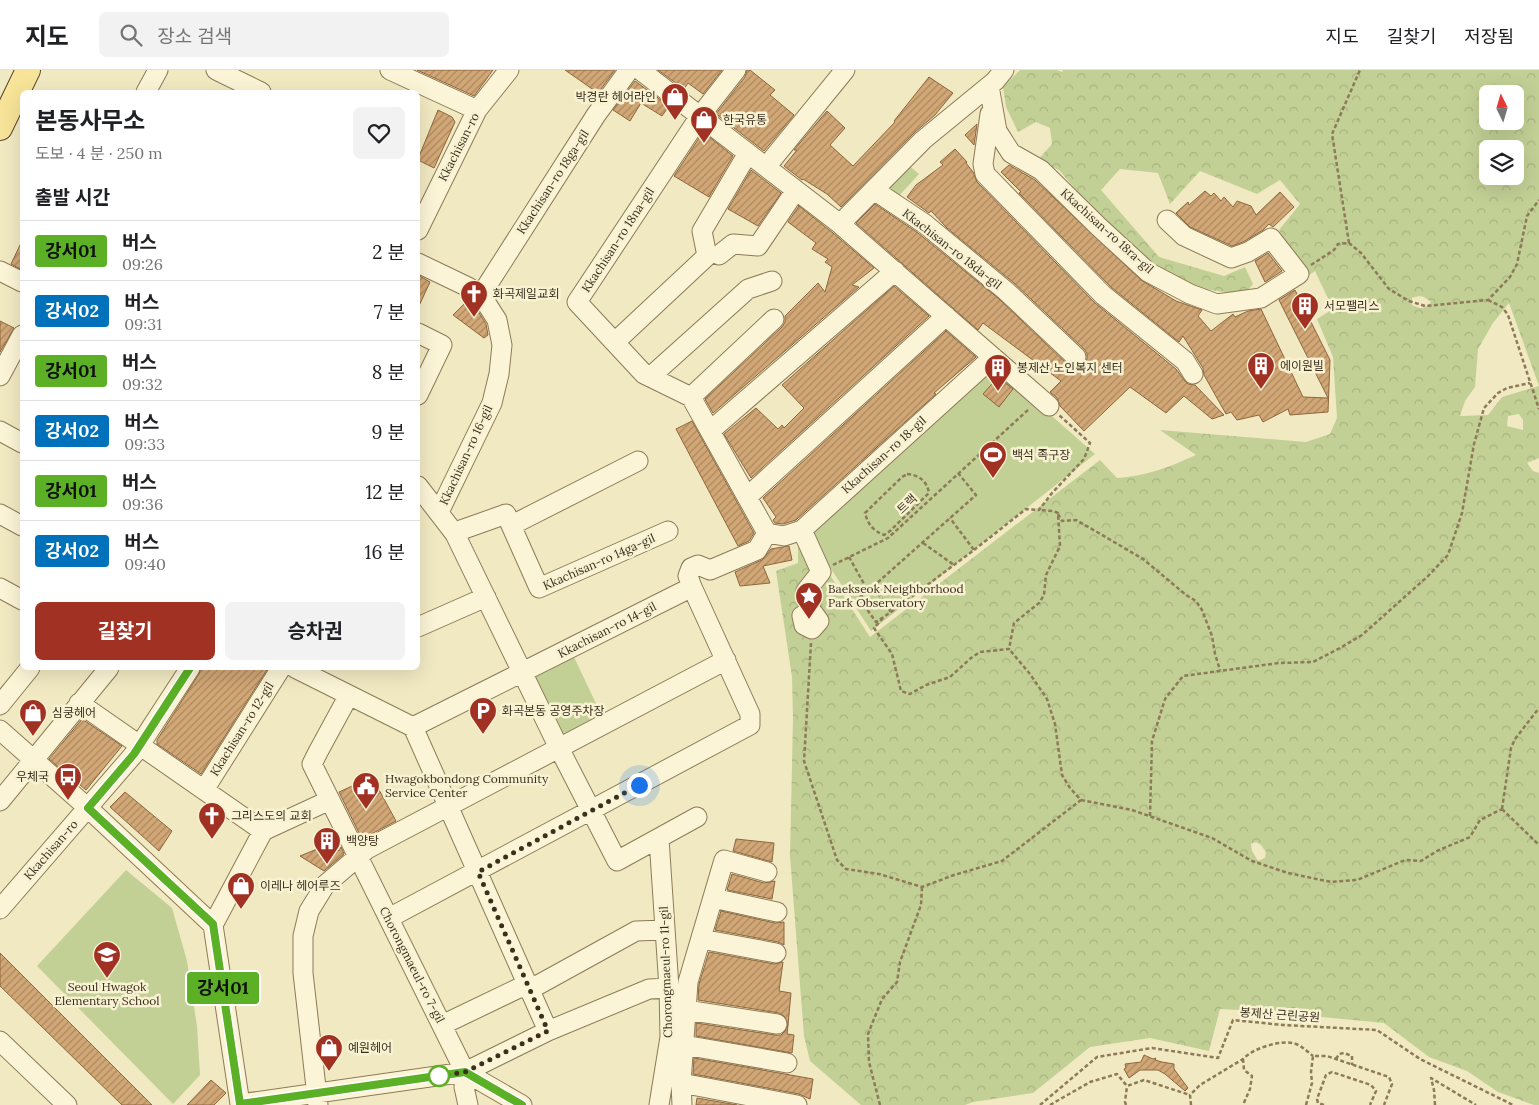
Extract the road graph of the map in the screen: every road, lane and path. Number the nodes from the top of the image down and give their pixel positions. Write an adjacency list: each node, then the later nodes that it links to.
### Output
1 (28, 70): 17 (main road)
2 (158, 70): 12 (street)
3 (216, 70): 13 (street)
4 (509, 70): 15 (street, Kkachisan-ro)
5 (629, 70): 34 (street, Kkachisan-ro 18ga-gil)
6 (640, 70): 16 (street)
7 (736, 70): 16 (street)
8 (845, 70): 19 (street)
9 (1004, 70): 14 (street)
10 (1360, 70): 26 (path)
11 (402, 78): 15 (street)
12 (147, 90)
13 (257, 90)
14 (990, 94): 21 (street); 31 (street, Kkachisan-ro 18ra-gil); 44 (street)
15 (478, 110): 25 (street, Kkachisan-ro)
16 (700, 116): 18 (street); 40 (street, Kkachisan-ro 18na-gil)
17 (0, 128)
18 (748, 153): 19 (street); 40 (street)
19 (766, 167): 20 (street)
20 (796, 190): 24 (street); 27 (street)
21 (874, 190): 24 (street); 42 (street, Kkachisan-ro 18da-gil)
22 (1539, 200): 35 (path)
23 (1167, 220): 31 (street)
24 (840, 224): 30 (street)
25 (420, 226)
26 (1350, 243): 31 (path); 35 (path)
27 (719, 255)
28 (420, 264): 34 (street, Kkachisan-ro 16-gil)
29 (0, 271): 32 (street)
30 (895, 271): 36 (street); 52 (street)
31 (1299, 274)
32 (20, 281)
33 (772, 281): 45 (street)
34 (481, 295): 60 (street, Kkachisan-ro 16-gil)
35 (1488, 300): 46 (path)
36 (946, 316): 41 (street); 57 (street)
37 (774, 319): 48 (street)
38 (420, 333): 47 (street)
39 (20, 341): 43 (street)
40 (615, 342): 45 (street, Kkachisan-ro 18na-gil)
41 (993, 357): 49 (street); 66 (street, Kkachisan-ro 18-gil)
42 (1076, 357)
43 (10, 371)
44 (1193, 374)
45 (650, 377): 48 (street, Kkachisan-ro 18na-gil)
46 (1530, 383): 50 (path); 90 (path)
47 (420, 391)
48 (691, 397): 52 (street)
49 (1045, 402): 55 (path); 59 (path)
50 (1539, 409)
51 (0, 431): 53 (street)
52 (710, 431): 57 (street)
53 (20, 442)
54 (638, 461): 65 (street)
55 (958, 472): 63 (path); 72 (path)
56 (420, 488): 60 (street)
57 (747, 497): 68 (street)
58 (870, 507): 58 (path, 트랙)
59 (1039, 510): 62 (path); 71 (path)
60 (439, 512): 69 (street)
61 (0, 514): 64 (street)
62 (1058, 514): 83 (path); 90 (path)
63 (950, 518): 70 (path); 71 (path)
64 (20, 525)
65 (512, 525): 67 (street, Kkachisan-ro 14ga-gil); 69 (street)
66 (802, 530): 68 (street); 74 (street)
67 (668, 531)
68 (768, 533): 76 (street)
69 (455, 534): 78 (street)
70 (922, 542): 73 (path); 75 (path)
71 (974, 550): 73 (path)
72 (849, 557): 74 (path); 77 (path)
73 (954, 565): 79 (path)
74 (821, 572): 82 (street)
75 (873, 586): 77 (path); 79 (path)
76 (692, 587): 84 (street); 91 (street, Kkachisan-ro 14-gil)
77 (868, 591): 80 (path)
78 (486, 597): 81 (street); 91 (street)
79 (891, 612): 80 (path)
80 (883, 618): 83 (path)
81 (420, 626)
82 (812, 629): 117 (path)
83 (1009, 649): 103 (path)
84 (726, 660): 99 (street); 108 (street)
85 (28, 670): 94 (street)
86 (107, 670): 93 (street)
87 (189, 670): 98 (street, Kkachisan-ro)
88 (280, 670): 101 (street, Kkachisan-ro 12-gil)
89 (299, 670): 92 (street)
90 (1220, 670): 109 (path)
91 (523, 673): 96 (street); 99 (street)
92 (350, 695): 96 (street); 102 (street)
93 (79, 703): 98 (street); 100 (street)
94 (0, 705)
95 (1539, 708): 107 (path)
96 (413, 727): 105 (street)
97 (0, 730): 100 (street)
98 (140, 745): 101 (street); 106 (street, Kkachisan-ro)
99 (559, 748): 105 (street); 108 (street)
100 (33, 760): 104 (street); 106 (street)
101 (204, 790): 111 (street)
102 (330, 800): 111 (street); 114 (street)
103 (1081, 800): 109 (path); 117 (path)
104 (0, 801)
105 (448, 806): 114 (street); 115 (street)
106 (88, 808): 119 (street, Kkachisan-ro); 122 (street)
107 (1502, 809): 109 (path); 113 (path)
108 (591, 810): 112 (street); 115 (street)
109 (1150, 816)
110 (698, 817): 112 (street)
111 (263, 831): 122 (street)
112 (659, 839): 123 (street, Chorongmaeul-ro 11-gil)
113 (1539, 846)
114 (358, 858): 121 (street, Chorongmaeul-ro 7-gil); 143 (street)
115 (478, 872): 121 (street); 126 (street)
116 (767, 872): 118 (street)
117 (922, 887): 152 (path)
118 (713, 898): 120 (street); 124 (street)
119 (0, 909)
120 (777, 912)
121 (389, 918): 130 (street, Chorongmaeul-ro 7-gil)
122 (213, 924): 146 (street)
123 (665, 930): 126 (street); 127 (street, Chorongmaeul-ro 11-gil)
124 (701, 939): 125 (street); 128 (street)
125 (776, 953)
126 (529, 988): 130 (street); 131 (street)
127 (669, 988): 131 (street); 149 (street, Chorongmaeul-ro 11-gil)
128 (686, 1010): 129 (street); 133 (street)
129 (776, 1024)
130 (442, 1025): 139 (street, Chorongmaeul-ro 7-gil)
131 (548, 1031): 139 (street)
132 (0, 1041): 145 (street)
133 (684, 1046): 137 (street); 140 (street)
134 (1313, 1056): 135 (path); 136 (path); 158 (path)
135 (1243, 1059): 142 (path); 157 (path)
136 (1336, 1059): 138 (path); 138 (path)
137 (787, 1063)
138 (1352, 1065): 160 (path)
139 (465, 1072): 143 (street); 147 (street); 148 (street)
140 (681, 1084): 150 (street); 151 (street)
141 (1127, 1086): 142 (path); 154 (path); 155 (path)
142 (1190, 1095): 156 (path)
143 (317, 1099): 146 (street)
144 (1371, 1104): 159 (path)
145 (67, 1105)
146 (240, 1105)
147 (468, 1105)
148 (522, 1105)
149 (659, 1105)
150 (682, 1105)
151 (797, 1105)
152 (880, 1105)
153 (1040, 1105): 163 (path, 봉제산 근린공원)
154 (1050, 1105)
155 (1126, 1105)
156 (1191, 1105)
157 (1243, 1105)
158 (1306, 1105)
159 (1324, 1105)
160 (1384, 1105)
161 (1435, 1105): 162 (path)
162 (1476, 1105)
163 (1513, 1105)

